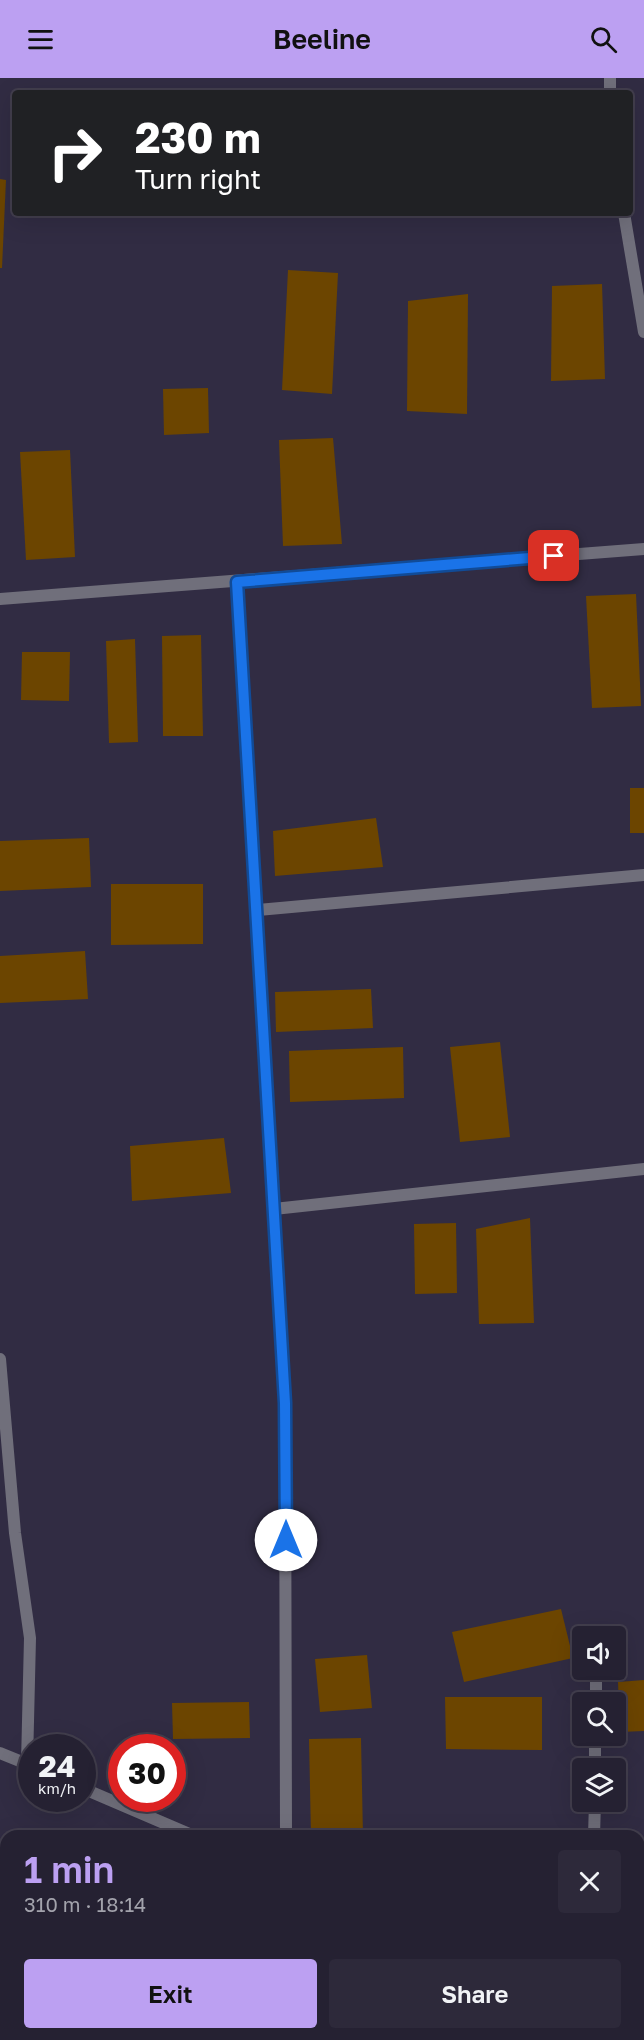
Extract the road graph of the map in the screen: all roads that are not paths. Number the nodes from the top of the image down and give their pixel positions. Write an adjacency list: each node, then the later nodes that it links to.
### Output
1 (625, 216): 2 (street)
2 (644, 332)
3 (644, 549): 4 (street)
4 (237, 582): 5 (street); 7 (street)
5 (0, 599)
6 (644, 875): 7 (street)
7 (258, 910): 9 (street)
8 (644, 1169): 9 (street)
9 (274, 1209): 17 (street)
10 (0, 1359): 11 (street)
11 (29, 1734)
12 (0, 1753): 13 (street)
13 (18, 1760)
14 (96, 1794): 16 (street)
15 (595, 1812): 18 (street)
16 (180, 1830)
17 (286, 1830)
18 (594, 1830)

